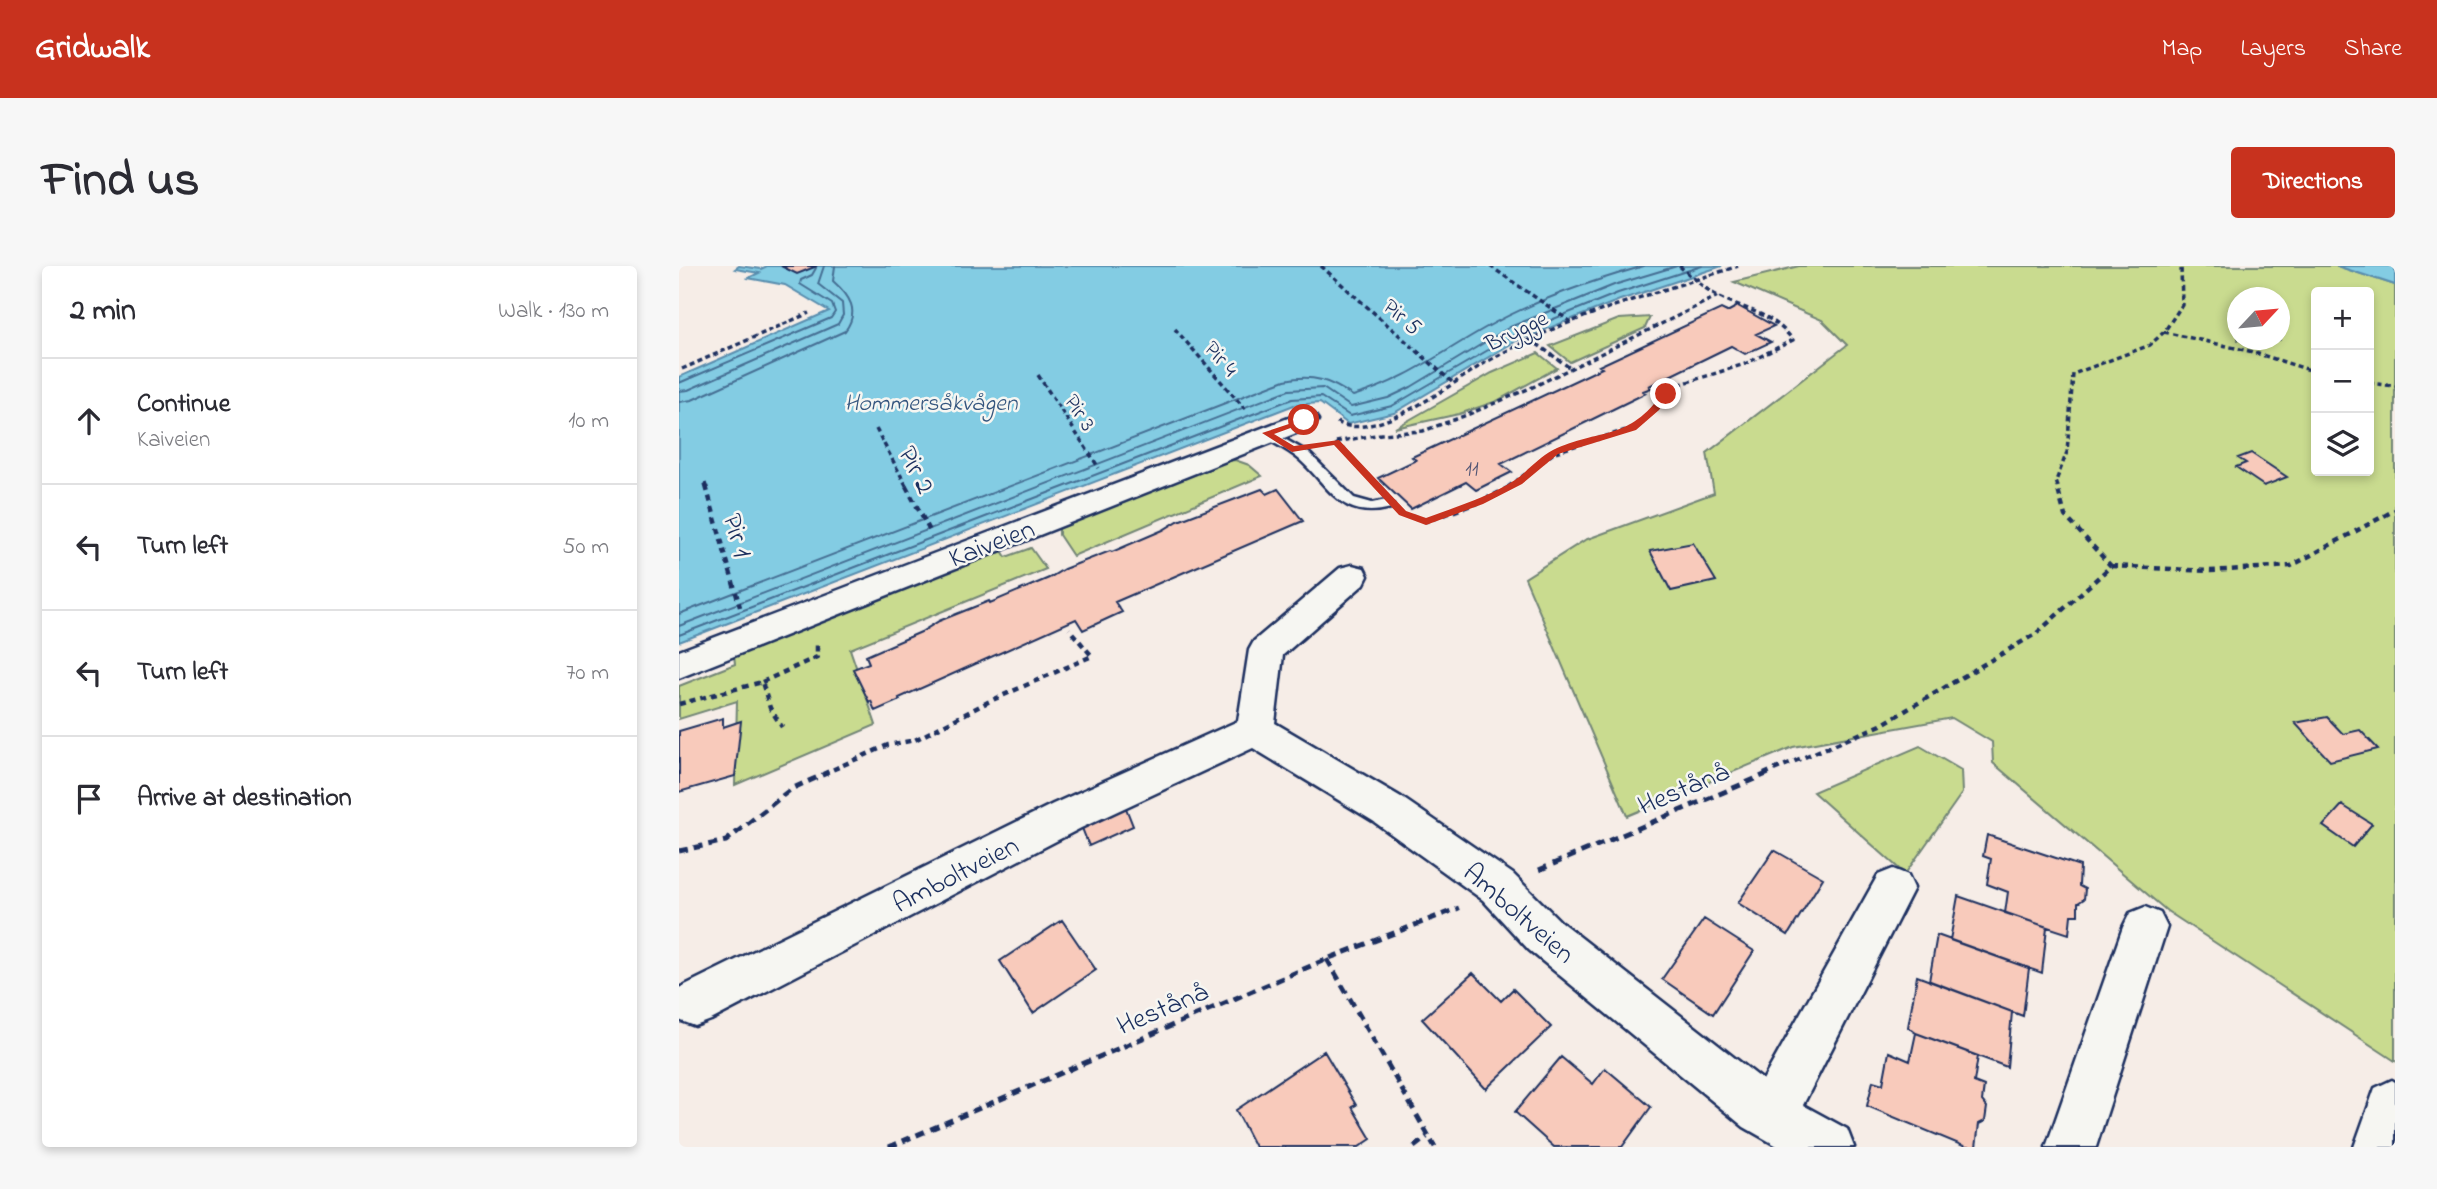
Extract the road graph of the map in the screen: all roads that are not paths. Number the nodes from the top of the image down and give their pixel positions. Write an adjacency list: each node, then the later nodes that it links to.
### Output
1 (1316, 419): 2 (street, Kaiveien)
2 (1280, 441): 3 (lane); 5 (street, Kaiveien)
3 (1386, 505)
4 (1352, 576): 6 (street)
5 (679, 665)
6 (1255, 730): 9 (street, Amboltveien); 10 (street, Amboltveien)
7 (1893, 888): 10 (street)
8 (2145, 928): 12 (street)
9 (695, 1004)
10 (1771, 1115): 11 (street, Amboltveien)
11 (1829, 1147)
12 (2071, 1147)

